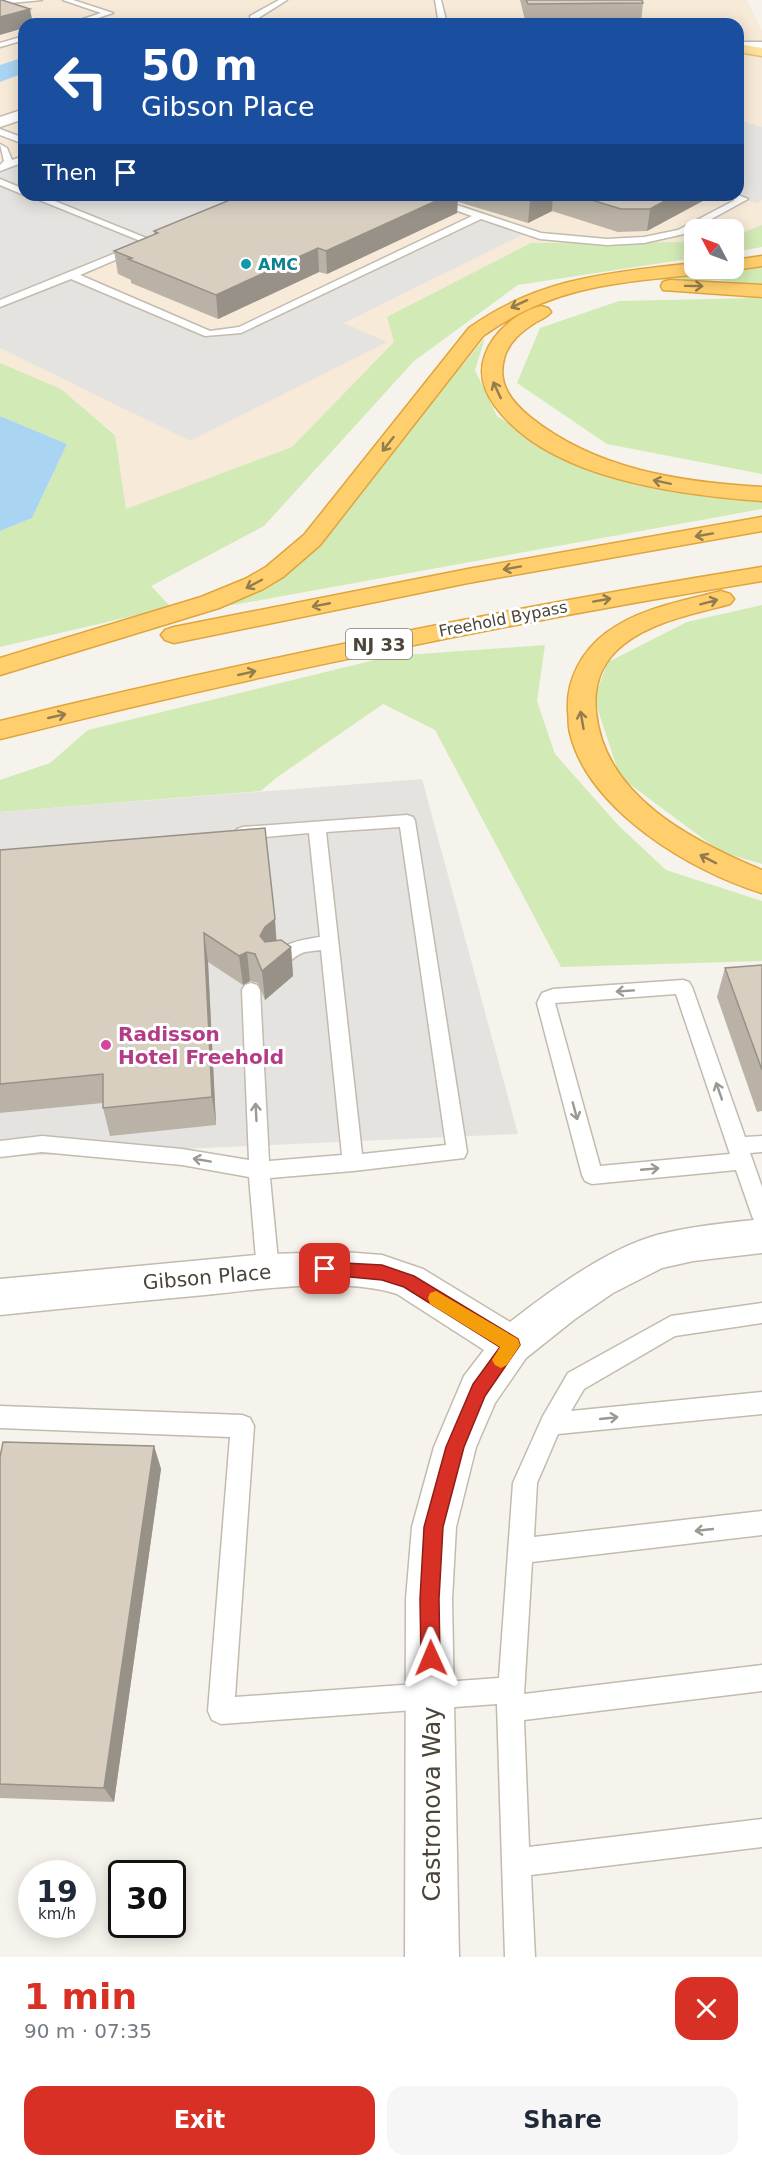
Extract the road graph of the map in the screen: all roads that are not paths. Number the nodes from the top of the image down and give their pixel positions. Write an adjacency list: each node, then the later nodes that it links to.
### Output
1 (39, 0): 5 (lane)
2 (66, 0): 6 (lane)
3 (284, 0): 7 (lane)
4 (438, 0): 8 (lane)
5 (0, 2)
6 (92, 18)
7 (253, 18)
8 (442, 18)
9 (18, 40): 11 (lane)
10 (762, 44): 12 (street)
11 (0, 45)
12 (744, 45)
13 (744, 47): 14 (main road)
14 (762, 52)
15 (18, 116): 16 (street)
16 (0, 122)
17 (0, 132): 18 (lane)
18 (18, 139)
19 (0, 147): 21 (lane)
20 (18, 161): 21 (lane)
21 (3, 167)
22 (0, 182): 23 (lane)
23 (18, 190)
24 (49, 201): 31 (lane)
25 (436, 201): 27 (lane)
26 (739, 201): 27 (lane)
27 (480, 216): 31 (lane)
28 (762, 261): 29 (highway)
29 (744, 263)
30 (684, 270): 38 (highway, one-way to 38)
31 (71, 275): 33 (lane)
32 (762, 291): 34 (highway, one-way to 32)
33 (0, 304)
34 (762, 494)
35 (762, 525): 39 (highway, NJ 33, one-way to 39)
36 (762, 574): 40 (highway, Freehold Bypass / NJ 33, one-way to 36)
37 (762, 587): 43 (highway, one-way to 37)
38 (0, 667)
39 (0, 672)
40 (0, 730)
41 (317, 827): 42 (lane); 44 (lane); 50 (lane)
42 (221, 835)
43 (762, 882)
44 (329, 942): 45 (lane); 50 (lane)
45 (274, 964)
46 (251, 990): 51 (lane, one-way to 46)
47 (762, 1144): 49 (lane)
48 (0, 1149): 51 (lane, one-way to 48)
49 (740, 1153): 49 (lane, one-way to 49); 52 (lane)
50 (352, 1163): 51 (lane)
51 (259, 1170): 54 (lane)
52 (762, 1216)
53 (762, 1236): 57 (street)
54 (268, 1271): 55 (street, Gibson Place); 57 (street, Gibson Place)
55 (0, 1297)
56 (762, 1313): 60 (lane)
57 (512, 1345): 64 (street, Castronova Way)
58 (762, 1402): 60 (lane, one-way to 58)
59 (0, 1417): 64 (lane)
60 (551, 1424): 62 (lane)
61 (762, 1523): 62 (lane, one-way to 62)
62 (520, 1551): 65 (lane)
63 (762, 1678): 65 (lane)
64 (432, 1696): 65 (lane); 68 (street, Castronova Way)
65 (510, 1700): 67 (lane)
66 (762, 1833): 67 (lane)
67 (516, 1863): 69 (lane)
68 (432, 1957)
69 (520, 1957)

